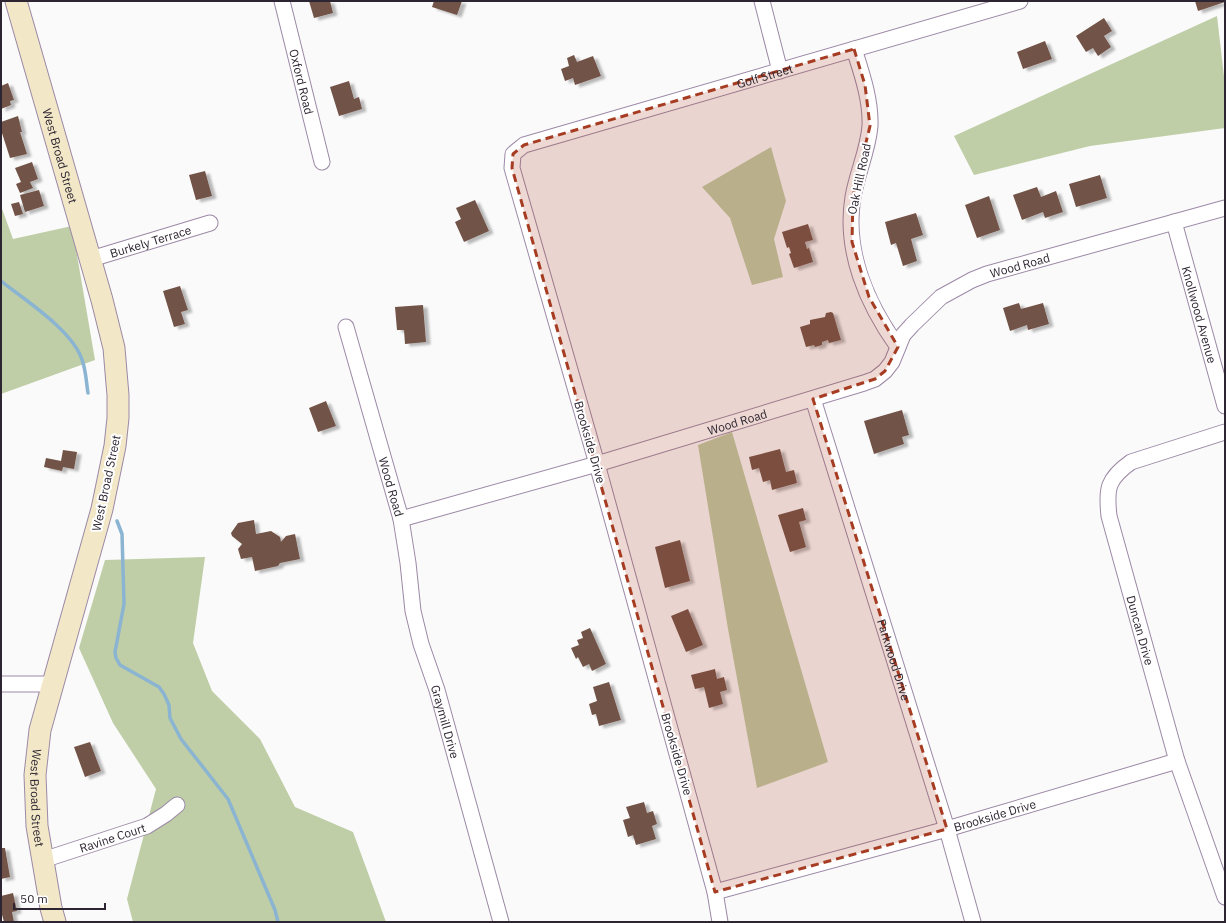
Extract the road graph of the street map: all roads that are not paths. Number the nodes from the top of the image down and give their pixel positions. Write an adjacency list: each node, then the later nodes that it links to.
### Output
1 (16, 1): 12 (street, West Broad Street)
2 (282, 1): 8 (street, Oxford Road)
3 (762, 1): 6 (street)
4 (1020, 1): 5 (street, Golf Street)
5 (854, 49): 6 (street, Golf Street); 14 (street, Oak Hill Road)
6 (780, 71): 7 (street, Golf Street)
7 (512, 154): 18 (street, Brookside Drive)
8 (322, 162)
9 (1225, 208): 10 (street, Wood Road)
10 (1174, 222): 14 (street, Wood Road); 16 (street, Knollwood Avenue)
11 (210, 223): 12 (street, Burkely Terrace)
12 (91, 259): 21 (street, West Broad Street)
13 (346, 327): 19 (street, Wood Road)
14 (898, 347): 15 (street, Wood Road)
15 (813, 398): 18 (street, Wood Road); 24 (street, Parkwood Drive)
16 (1225, 406)
17 (1225, 432): 22 (street, Duncan Drive)
18 (597, 464): 19 (street, Wood Road); 26 (street, Brookside Drive)
19 (401, 519): 29 (street, Graymill Drive)
20 (1, 684): 21 (street)
21 (52, 684): 25 (street, West Broad Street)
22 (1177, 761): 24 (street, Brookside Drive); 27 (street, Duncan Drive)
23 (176, 805): 25 (street, Ravine Court)
24 (947, 829): 26 (street, Brookside Drive); 31 (street, Parkwood Drive)
25 (43, 860): 28 (street, West Broad Street)
26 (715, 892): 30 (street)
27 (1225, 896)
28 (55, 922)
29 (501, 922)
30 (720, 922)
31 (973, 922)

